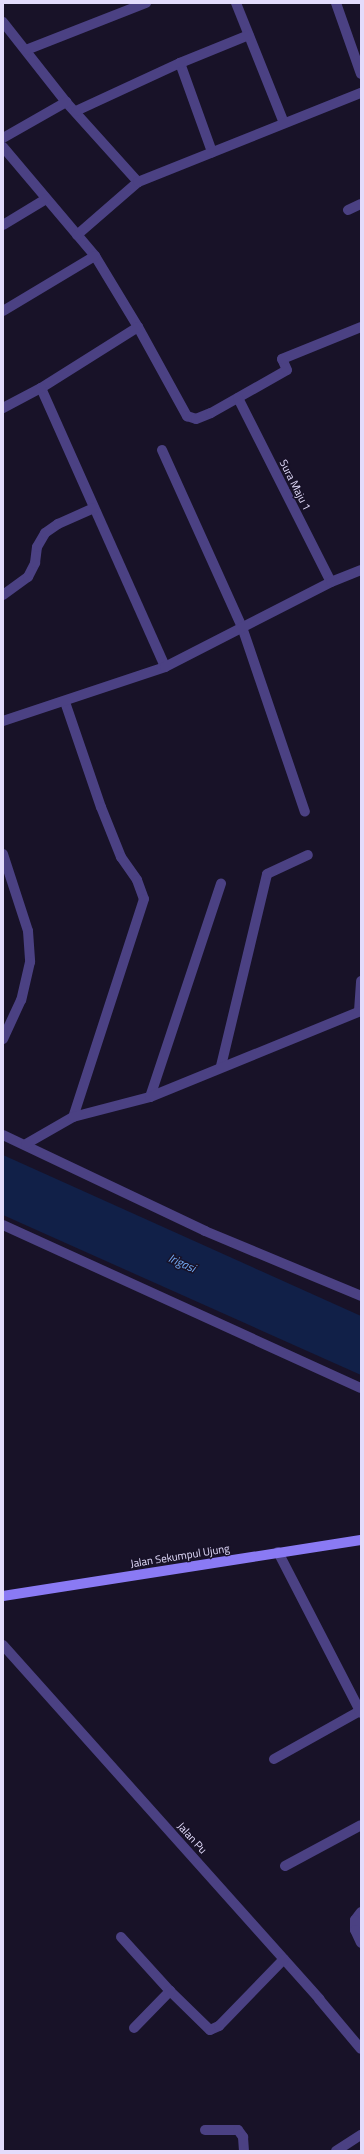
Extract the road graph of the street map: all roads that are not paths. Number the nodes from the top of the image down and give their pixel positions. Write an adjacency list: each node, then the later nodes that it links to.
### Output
1 (146, 3): 6 (street)
2 (236, 3): 5 (street)
3 (336, 3): 8 (street)
4 (3, 22): 6 (street)
5 (249, 35): 7 (street); 12 (street)
6 (26, 50): 10 (street)
7 (180, 63): 11 (street); 15 (street)
8 (361, 74)
9 (361, 93): 12 (street)
10 (66, 102): 11 (street); 13 (street)
11 (76, 111): 16 (street)
12 (284, 123): 15 (street)
13 (3, 138)
14 (3, 147): 17 (street)
15 (212, 152): 16 (street)
16 (138, 182): 21 (street)
17 (46, 199): 20 (street); 21 (street)
18 (361, 204): 19 (street)
19 (348, 210)
20 (3, 225)
21 (77, 235): 22 (street)
22 (95, 256): 23 (street); 24 (street)
23 (3, 311)
24 (138, 327): 26 (street); 27 (street)
25 (361, 327): 27 (street)
26 (41, 388): 28 (street); 30 (street)
27 (238, 398): 32 (street, Sura Maju 1)
28 (3, 408)
29 (162, 450): 34 (street)
30 (94, 508): 33 (street); 35 (street)
31 (361, 570): 32 (street)
32 (331, 582): 34 (street)
33 (3, 595)
34 (242, 627): 35 (street); 38 (street)
35 (165, 667): 36 (street)
36 (64, 702): 37 (street); 47 (street)
37 (3, 721)
38 (305, 812)
39 (3, 854): 44 (street)
40 (308, 855): 45 (street)
41 (222, 884): 46 (street)
42 (361, 982): 43 (street)
43 (360, 1011): 45 (street)
44 (3, 1039)
45 (221, 1066): 46 (street)
46 (150, 1097): 47 (street)
47 (73, 1117): 49 (street)
48 (3, 1135): 49 (street)
49 (26, 1144): 51 (street)
50 (3, 1225): 52 (street)
51 (361, 1296)
52 (361, 1388)
53 (361, 1540): 54 (main road, Jalan Sekumpul Ujung)
54 (278, 1552): 55 (main road, Jalan Sekumpul Ujung); 57 (street)
55 (3, 1596)
56 (3, 1646): 64 (street, Jalan Pu)
57 (361, 1712): 58 (street)
58 (274, 1759)
59 (361, 1825): 60 (street)
60 (285, 1866)
61 (361, 1912): 63 (street)
62 (121, 1937): 65 (street)
63 (361, 1943)
64 (284, 1959): 65 (street); 67 (street, Jalan Pu)
65 (170, 1991): 66 (street)
66 (134, 2028)
67 (361, 2049)
68 (206, 2130): 70 (street)
69 (361, 2135): 71 (street)
70 (244, 2151)
71 (336, 2151)

